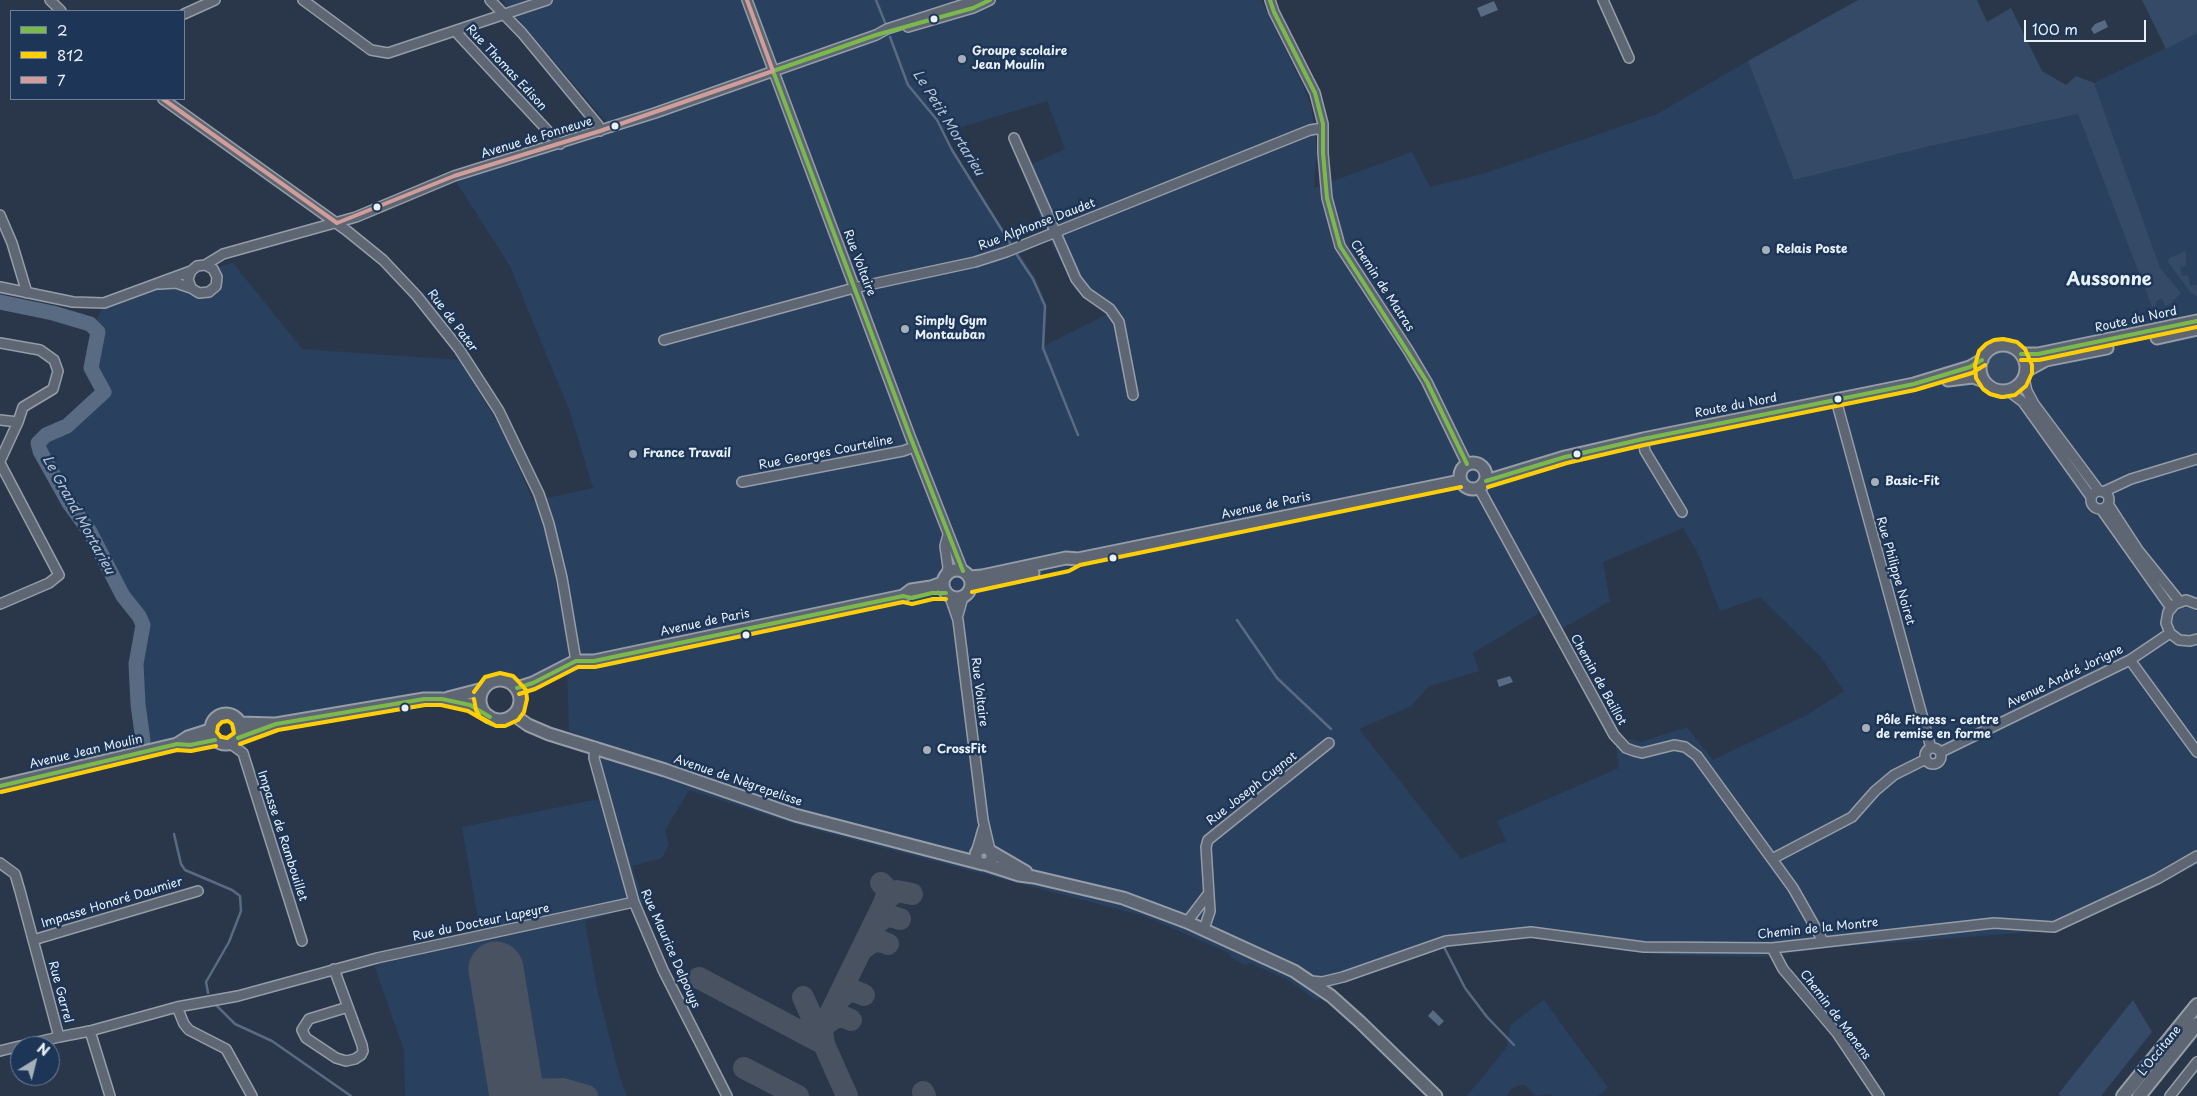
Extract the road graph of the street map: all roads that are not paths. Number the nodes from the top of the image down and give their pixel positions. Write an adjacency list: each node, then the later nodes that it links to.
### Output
1 (50, 0): 11 (street)
2 (215, 0): 12 (street)
3 (303, 0): 14 (street)
4 (490, 0): 13 (street)
5 (547, 0): 13 (street)
6 (747, 0): 17 (street, Rue Voltaire)
7 (977, 0): 15 (street, Avenue de Fonneuve)
8 (990, 0): 15 (street, Avenue de Fonneuve)
9 (1270, 0): 19 (street, Chemin de Matras)
10 (1603, 0): 16 (street)
11 (60, 10)
12 (185, 14)
13 (505, 15): 14 (street); 20 (street)
14 (455, 31): 22 (street, Rue Thomas Edison)
15 (876, 34): 17 (street, Avenue de Fonneuve)
16 (1629, 58)
17 (773, 71): 20 (street, Avenue de Fonneuve); 33 (street, Rue Voltaire)
18 (164, 100): 24 (street, Rue de Pater)
19 (1323, 128): 25 (street, Rue Alphonse Daudet); 54 (street, Chemin de Matras)
20 (600, 131): 22 (street, Avenue de Fonneuve)
21 (1014, 138): 25 (street)
22 (560, 144): 24 (street, Avenue de Fonneuve)
23 (0, 215): 34 (street)
24 (337, 223): 26 (street, Avenue de Fonneuve); 73 (street, Rue de Pater)
25 (1055, 232): 33 (street, Rue Alphonse Daudet); 45 (street)
26 (232, 251): 27 (street, Avenue de Fonneuve); 29 (street, Avenue de Fonneuve)
27 (205, 265): 28 (street, Avenue de Fonneuve); 29 (street)
28 (191, 271): 30 (street, Avenue de Fonneuve); 32 (street)
29 (217, 277): 32 (street, Avenue de Fonneuve)
30 (154, 284): 32 (street, Avenue de Fonneuve); 34 (street, Avenue de Fonneuve)
31 (0, 287): 34 (street, Avenue de Fonneuve)
32 (191, 288)
33 (854, 288): 37 (street, Rue Alphonse Daudet); 50 (street, Rue Voltaire)
34 (27, 293)
35 (2197, 321): 39 (main road, Route du Nord)
36 (2197, 329): 41 (main road, Route du Nord)
37 (664, 340)
38 (0, 343): 48 (street)
39 (2021, 354): 40 (main road); 41 (main road)
40 (1982, 360): 42 (main road); 43 (main road, Route du Nord)
41 (2025, 374): 44 (main road); 59 (street)
42 (1984, 381): 43 (main road, Route du Nord); 44 (main road)
43 (1914, 384): 46 (main road, Route du Nord)
44 (2007, 390): 59 (street)
45 (1133, 395)
46 (1836, 400): 49 (main road, Route du Nord); 85 (street, Rue Philippe Noiret)
47 (0, 420): 48 (street)
48 (18, 422): 53 (street)
49 (1643, 439): 51 (main road, Route du Nord); 60 (street)
50 (914, 447): 57 (street, Rue Georges Courteline); 61 (street, Rue Voltaire)
51 (1565, 458): 55 (main road, Route du Nord); 58 (main road, Route du Nord)
52 (2197, 459): 59 (street)
53 (0, 462): 66 (street)
54 (1468, 464): 55 (main road); 56 (main road)
55 (1484, 469): 58 (main road)
56 (1460, 481): 58 (main road); 62 (main road, Avenue de Paris)
57 (742, 482)
58 (1482, 485): 94 (street, Chemin de Baillot)
59 (2102, 499): 65 (street); 68 (street)
60 (1682, 512)
61 (948, 535): 62 (street, Rue Voltaire); 63 (street, Rue Voltaire)
62 (968, 578): 63 (main road, Avenue de Paris); 64 (main road)
63 (946, 586): 64 (main road); 69 (street, Rue Voltaire); 73 (main road, Avenue de Paris)
64 (963, 597): 69 (street, Rue Voltaire)
65 (2180, 602): 67 (street); 68 (street)
66 (0, 604)
67 (2197, 604)
68 (2171, 608): 70 (street)
69 (958, 620): 90 (street, Rue Voltaire)
70 (2170, 633): 71 (street); 72 (street, Avenue André Jorigne)
71 (2197, 639)
72 (2130, 660): 86 (street, Avenue André Jorigne); 87 (street)
73 (576, 662): 74 (main road, Avenue de Paris)
74 (517, 688): 75 (main road); 77 (main road)
75 (483, 689): 76 (main road); 78 (main road)
76 (442, 700): 78 (main road); 80 (main road)
77 (514, 715): 78 (main road); 84 (main road, Avenue de Nègrepelisse)
78 (490, 717)
79 (239, 723): 80 (main road); 81 (main road); 82 (main road)
80 (276, 724): 82 (main road)
81 (213, 735): 82 (main road); 89 (main road, Avenue Jean Moulin)
82 (234, 741): 103 (street, Impasse de Rambouillet)
83 (1329, 743): 98 (street, Rue Joseph Cugnot)
84 (595, 747): 93 (main road, Avenue de Nègrepelisse); 99 (street, Rue Maurice Delpouys)
85 (1931, 748): 86 (street); 88 (street)
86 (1941, 752): 88 (street)
87 (2197, 752)
88 (1926, 760): 94 (street)
89 (0, 786)
90 (984, 826): 91 (street, Rue Voltaire); 93 (street, Rue Voltaire)
91 (990, 850): 93 (main road); 96 (main road, Avenue de Nègrepelisse)
92 (2197, 856): 104 (street, Chemin de la Montre)
93 (979, 857): 96 (main road, Avenue de Nègrepelisse)
94 (1772, 859): 104 (street, Chemin de Baillot)
95 (0, 863): 102 (street, Rue Garrel)
96 (1034, 876): 100 (main road, Avenue de Nègrepelisse)
97 (198, 891): 102 (street, Impasse Honoré Daumier)
98 (1209, 893): 100 (street); 101 (street, Rue Joseph Cugnot)
99 (634, 902): 107 (street, Rue du Docteur Lapeyre); 122 (street, Rue Maurice Delpouys)
100 (1187, 922): 101 (main road, Avenue de Nègrepelisse)
101 (1204, 929): 106 (main road, Avenue de Nègrepelisse)
102 (33, 940): 116 (street, Rue Garrel)
103 (302, 941)
104 (1823, 941): 105 (street, Chemin de la Montre)
105 (1772, 948): 108 (street, Chemin de la Montre); 124 (street, Chemin de Menens)
106 (1265, 958): 109 (main road, Avenue de Nègrepelisse); 119 (main road, Avenue de Nègrepelisse)
107 (334, 969): 112 (street, Rue du Docteur Lapeyre); 113 (street)
108 (1343, 977): 109 (street, Chemin de la Montre); 110 (street)
109 (1308, 980): 110 (main road, Avenue de Nègrepelisse)
110 (1330, 996): 119 (main road, Avenue de Nègrepelisse)
111 (2197, 1005): 125 (highway, L'Occitane)
112 (177, 1007): 115 (street, Rue du Docteur Lapeyre); 121 (street)
113 (348, 1007): 113 (street)
114 (2197, 1024): 126 (highway, L'Occitane)
115 (90, 1031): 117 (street, Rue Garrel); 120 (street, Rue Garrel)
116 (59, 1036)
117 (60, 1037)
118 (2197, 1062): 127 (street)
119 (1412, 1073): 123 (main road, Avenue de Nègrepelisse)
120 (110, 1096)
121 (252, 1096)
122 (727, 1096)
123 (1436, 1096)
124 (1879, 1096)
125 (2124, 1096)
126 (2139, 1096)
127 (2170, 1096)

